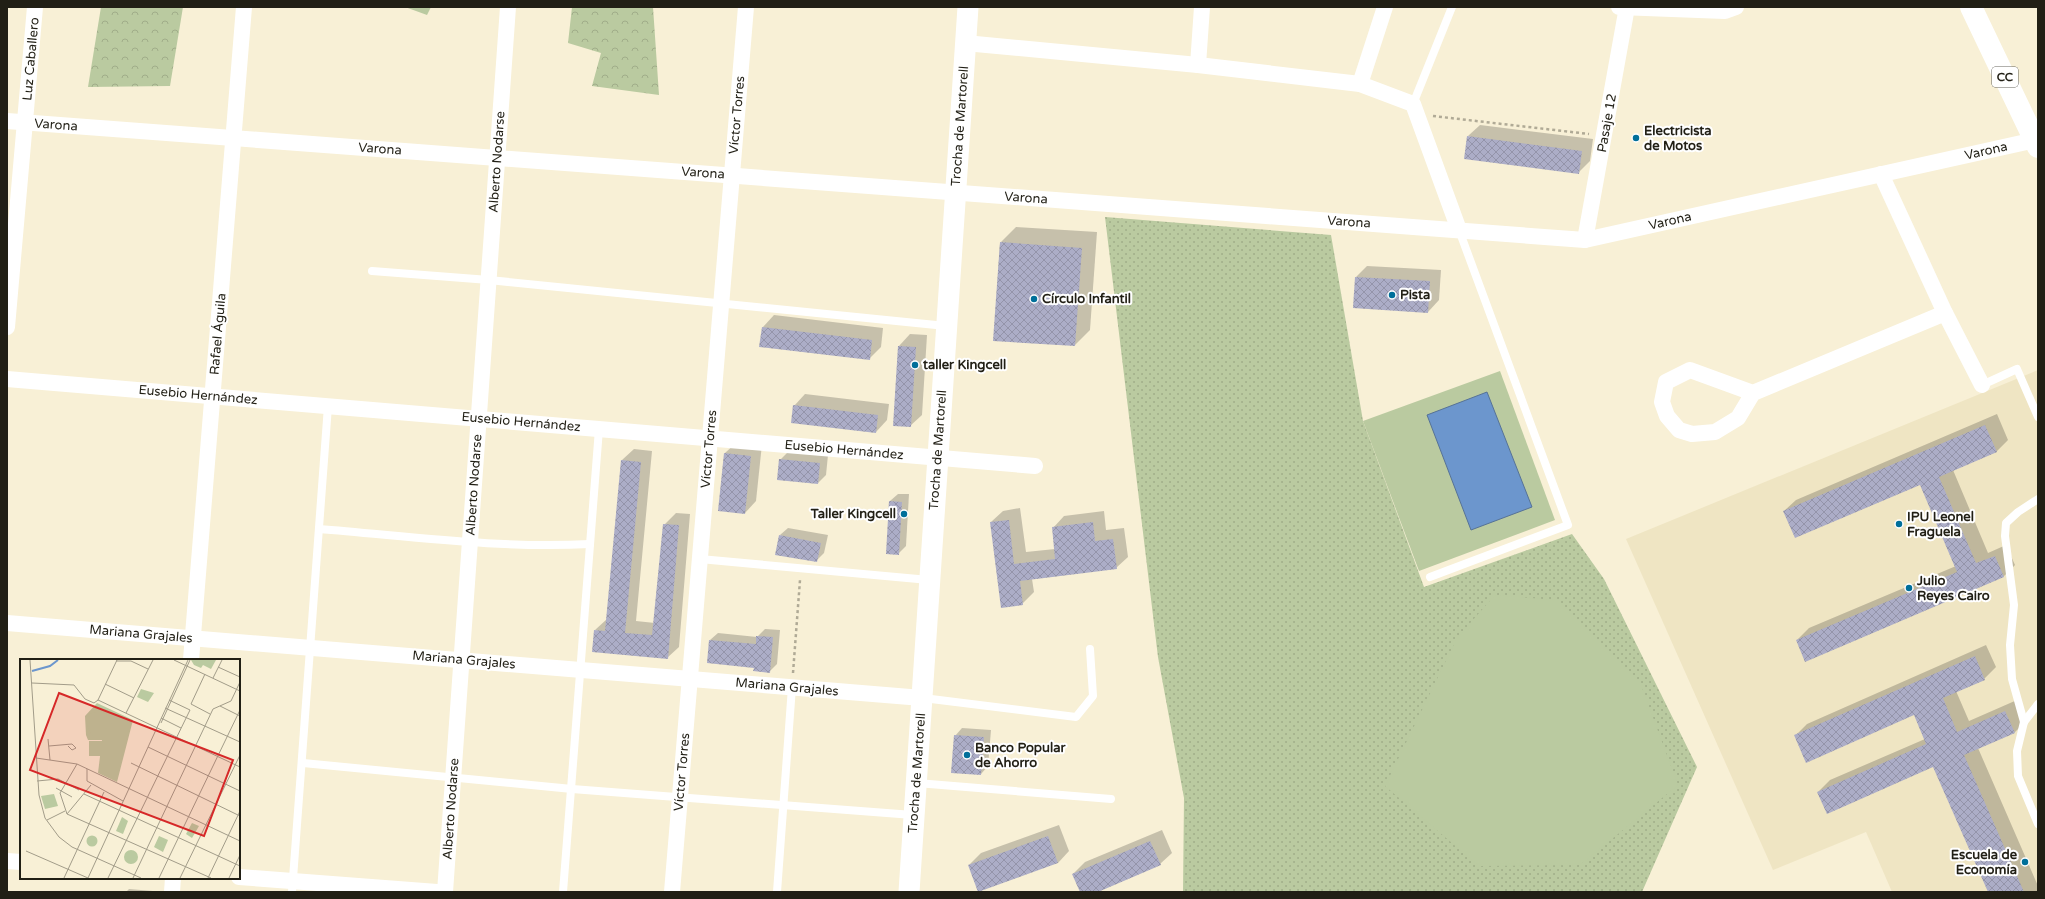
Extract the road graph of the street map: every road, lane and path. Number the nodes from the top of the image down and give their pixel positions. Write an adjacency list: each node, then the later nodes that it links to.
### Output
1 (35, 7): 17 (street, Luz Caballero)
2 (244, 7): 19 (street, Rafael Águila)
3 (508, 7): 21 (street, Alberto Nodarse)
4 (746, 7): 23 (street, Víctor Torres)
5 (968, 7): 12 (street, Trocha de Martorell)
6 (1202, 7): 13 (street)
7 (1385, 7): 14 (street)
8 (1452, 7): 15 (lane)
9 (1624, 7): 10 (street); 18 (street, Pasaje 12)
10 (1736, 7)
11 (1971, 7): 20 (main road, CC)
12 (965, 43): 13 (street); 24 (street, Trocha de Martorell)
13 (1198, 65): 14 (street)
14 (1360, 84): 15 (street)
15 (1416, 109): 18 (path); 25 (street)
16 (7, 121): 17 (street, Varona)
17 (25, 123): 19 (street, Varona); 32 (street, Luz Caballero)
18 (1605, 136): 26 (street, Pasaje 12)
19 (234, 138): 21 (street, Varona); 36 (street, Rafael Águila)
20 (2036, 143): 22 (street, Varona)
21 (498, 158): 23 (street, Varona); 28 (street, Alberto Nodarse)
22 (1881, 174): 26 (street, Varona); 30 (street)
23 (732, 176): 24 (street, Varona); 29 (street, Víctor Torres)
24 (955, 192): 25 (street, Varona); 31 (street, Trocha de Martorell)
25 (1459, 230): 26 (street, Varona); 50 (lane)
26 (1585, 240)
27 (372, 272): 28 (lane)
28 (489, 280): 29 (lane); 39 (street, Alberto Nodarse)
29 (721, 304): 31 (lane); 41 (street, Víctor Torres)
30 (1945, 313): 34 (street); 35 (street)
31 (946, 326): 42 (street, Trocha de Martorell)
32 (7, 327)
33 (7, 379): 36 (street, Eusebio Hernández)
34 (1982, 385): 38 (lane)
35 (1754, 393): 35 (street)
36 (212, 396): 37 (street, Eusebio Hernández); 53 (street, Rafael Águila)
37 (328, 406): 39 (street, Eusebio Hernández); 45 (lane)
38 (2038, 417)
39 (479, 419): 40 (street, Eusebio Hernández); 46 (street, Alberto Nodarse)
40 (598, 429): 41 (street, Eusebio Hernández); 47 (lane)
41 (710, 438): 42 (street, Eusebio Hernández); 48 (street, Víctor Torres)
42 (938, 457): 43 (street, Eusebio Hernández); 51 (street, Trocha de Martorell)
43 (1035, 466)
44 (2038, 499): 63 (lane)
45 (319, 529): 46 (lane); 54 (lane)
46 (470, 541): 47 (lane); 57 (street, Alberto Nodarse)
47 (590, 544): 58 (lane)
48 (700, 559): 49 (lane); 59 (street, Víctor Torres)
49 (801, 567): 51 (lane); 60 (path)
50 (1430, 577)
51 (929, 580): 61 (street, Trocha de Martorell)
52 (7, 623): 53 (street, Mariana Grajales)
53 (193, 638): 54 (street, Mariana Grajales); 56 (street, Rafael Águila)
54 (311, 648): 57 (street, Mariana Grajales); 64 (lane)
55 (1090, 649): 61 (lane)
56 (191, 659)
57 (462, 660): 58 (street, Mariana Grajales); 65 (street, Alberto Nodarse)
58 (580, 670): 59 (street, Mariana Grajales); 67 (lane)
59 (690, 679): 60 (street, Mariana Grajales); 68 (street, Víctor Torres)
60 (792, 687): 61 (street, Mariana Grajales); 70 (lane)
61 (922, 698): 66 (street, Trocha de Martorell)
62 (2038, 704): 63 (lane)
63 (2024, 722): 72 (lane)
64 (303, 763): 65 (lane); 77 (lane)
65 (454, 777): 67 (lane); 80 (street, Alberto Nodarse)
66 (916, 783): 69 (lane); 71 (street, Trocha de Martorell)
67 (572, 789): 68 (lane); 81 (lane)
68 (680, 798): 70 (lane); 82 (street, Víctor Torres)
69 (1111, 799)
70 (783, 804): 71 (lane); 83 (lane)
71 (914, 815): 84 (street, Trocha de Martorell)
72 (2038, 824)
73 (7, 861): 74 (street)
74 (20, 862)
75 (240, 878): 77 (street)
76 (173, 879): 78 (street)
77 (293, 887): 79 (street)
78 (172, 892)
79 (437, 892)
80 (446, 892)
81 (563, 892)
82 (672, 892)
83 (777, 892)
84 (909, 892)

